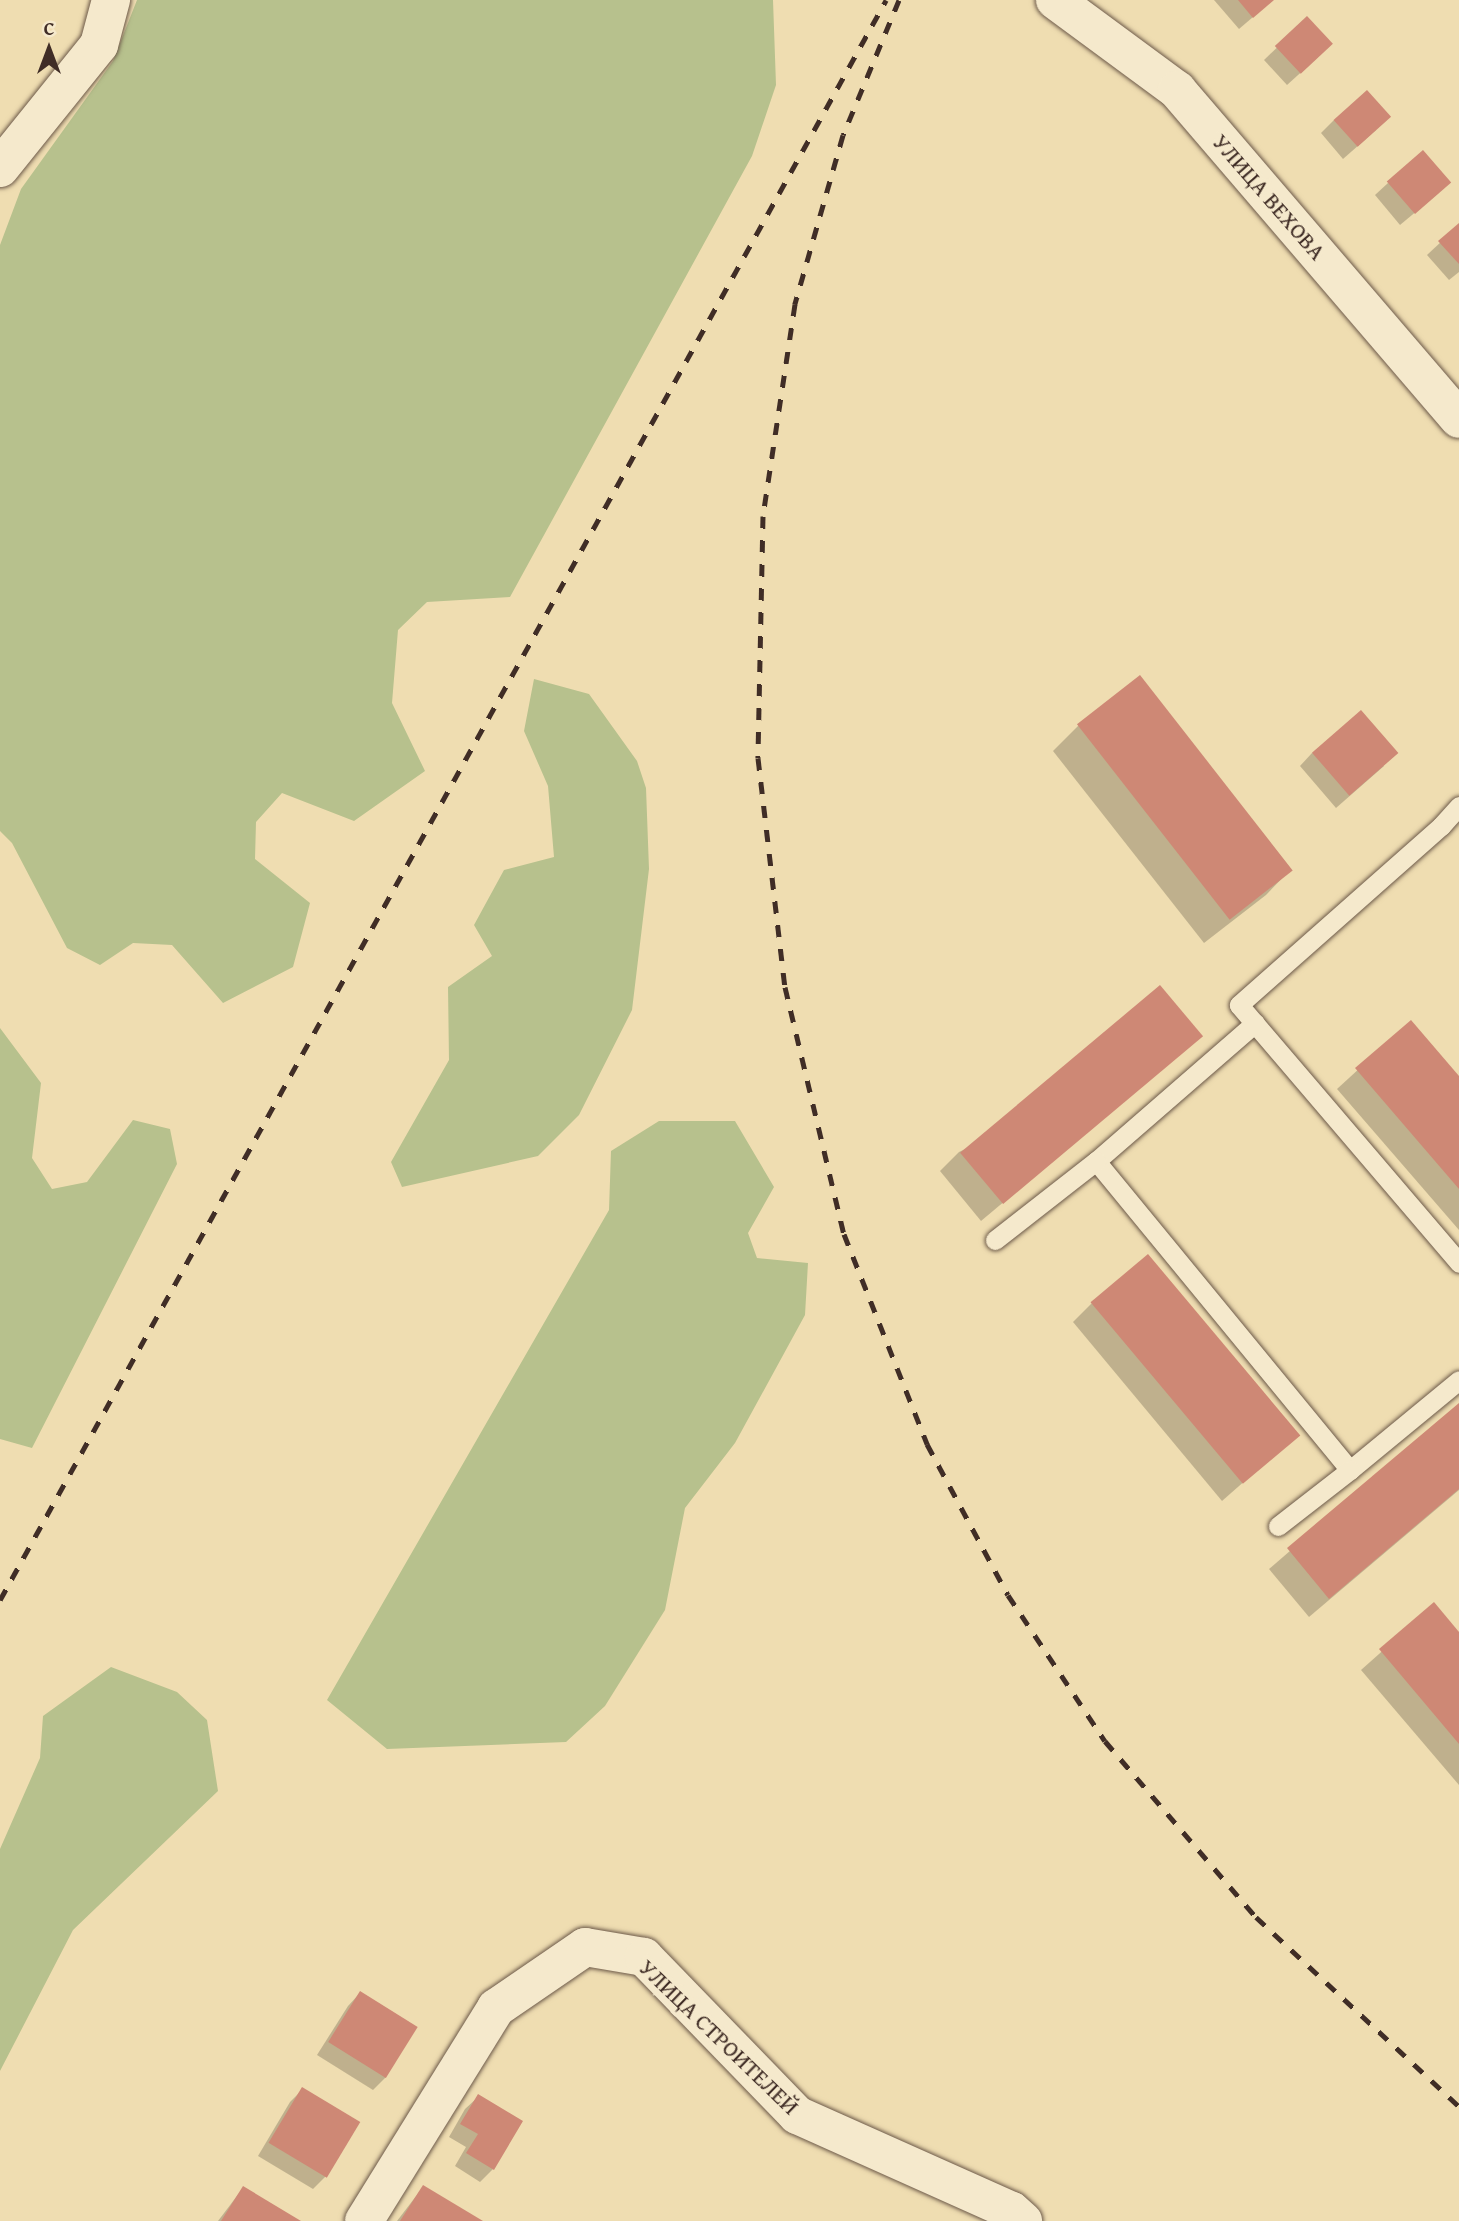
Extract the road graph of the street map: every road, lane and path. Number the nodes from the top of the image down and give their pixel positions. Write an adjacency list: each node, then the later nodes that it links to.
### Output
1 (111, 0): 3 (street)
2 (1055, 0): 4 (street, УЛИЦА ВЕХОВА)
3 (0, 168)
4 (1459, 419)
5 (1459, 806): 6 (lane)
6 (1255, 1023): 7 (lane); 9 (lane)
7 (1096, 1161): 8 (lane); 11 (lane)
8 (995, 1240)
9 (1459, 1263)
10 (1459, 1380): 11 (lane)
11 (1350, 1470): 12 (lane)
12 (1278, 1526)
13 (364, 2221): 14 (street, УЛИЦА СТРОИТЕЛЕЙ)
14 (1023, 2221)

